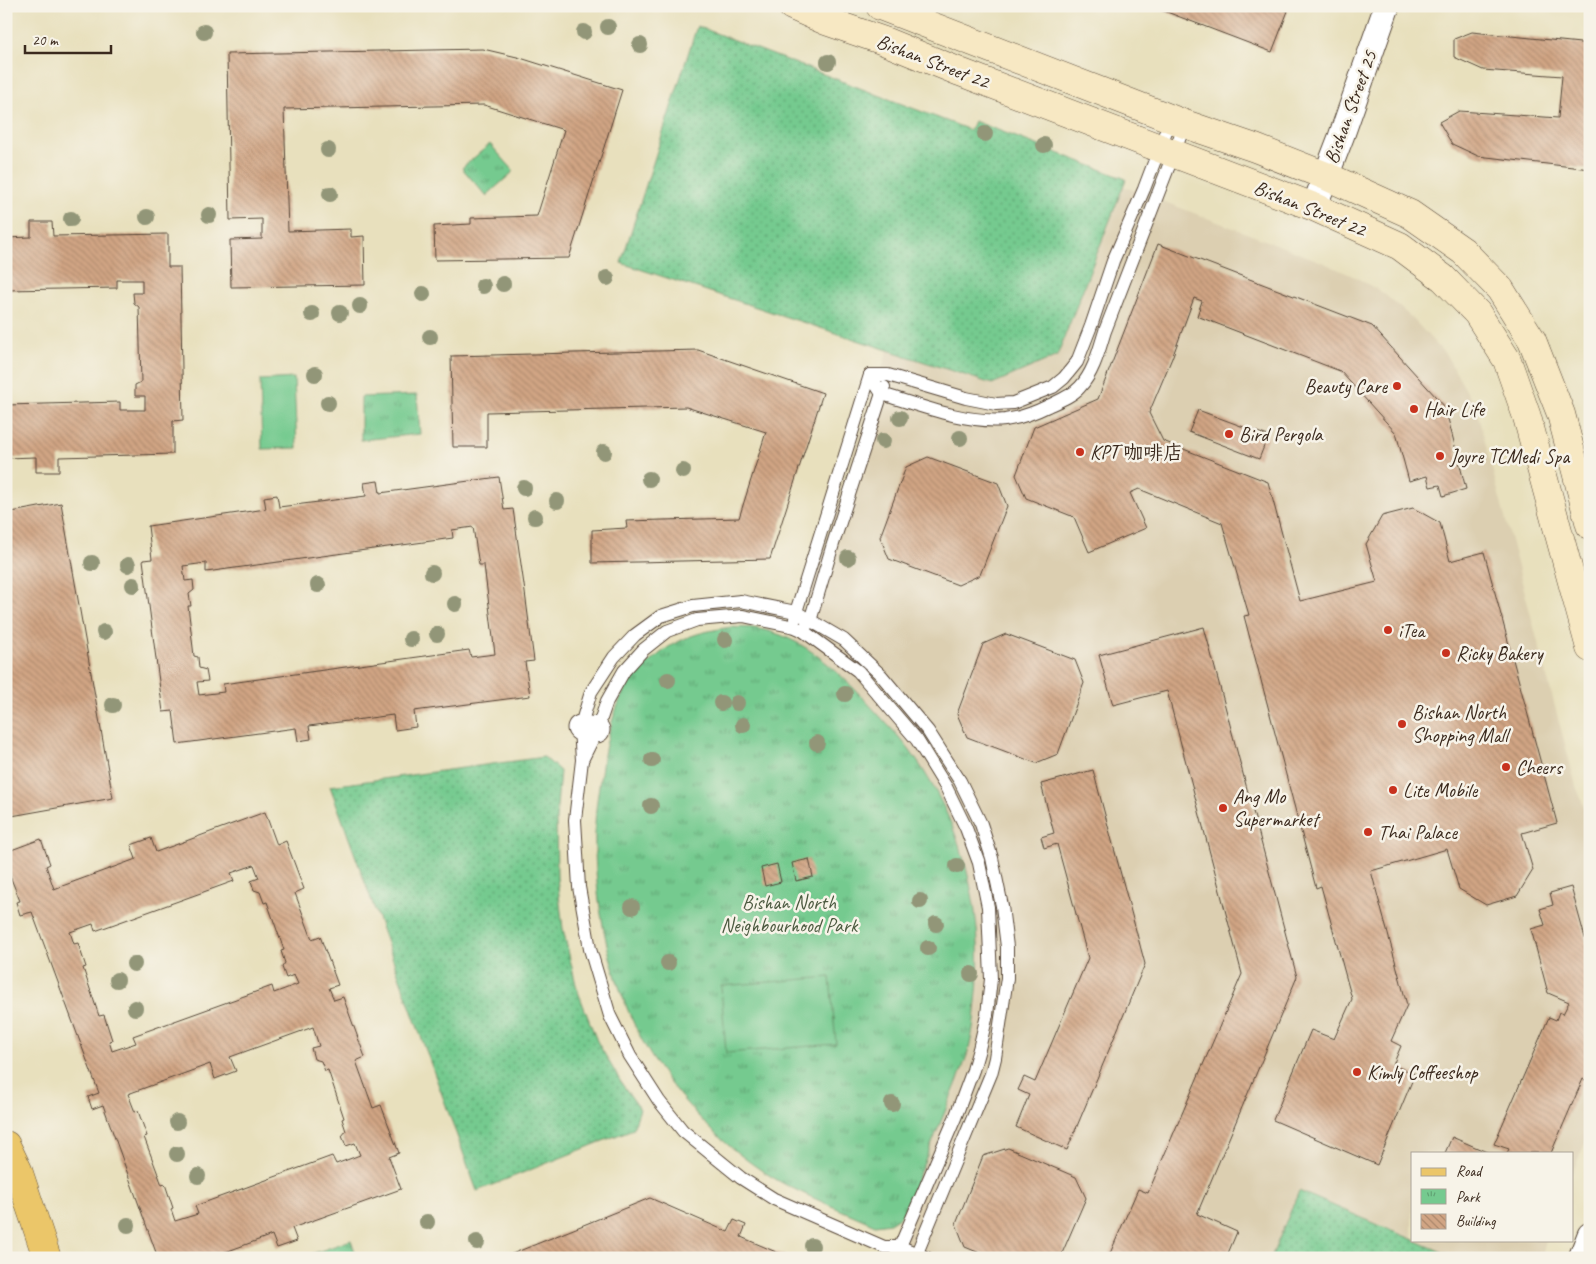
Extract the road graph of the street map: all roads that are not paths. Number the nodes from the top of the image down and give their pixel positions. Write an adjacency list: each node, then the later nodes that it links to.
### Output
1 (792, 6): 5 (main road, Bishan Street 22)
2 (880, 6): 4 (main road, Bishan Street 22)
3 (1387, 6): 6 (street, Bishan Street 25)
4 (1178, 121): 5 (lane); 6 (main road, Bishan Street 22)
5 (1166, 151): 7 (main road, Bishan Street 22); 8 (lane); 10 (lane)
6 (1326, 176): 7 (street, Bishan Street 25); 11 (main road, Bishan Street 22)
7 (1314, 207): 14 (main road, Bishan Street 22)
8 (888, 375): 9 (lane); 10 (lane)
9 (870, 376): 10 (lane); 12 (lane)
10 (882, 394): 13 (lane)
11 (1590, 525)
12 (796, 612): 13 (lane); 15 (lane)
13 (803, 626): 15 (lane); 19 (lane); 20 (lane)
14 (1590, 648)
15 (589, 729): 18 (lane)
16 (6, 1145): 21 (main road)
17 (1590, 1235): 22 (street)
18 (887, 1252): 19 (lane)
19 (898, 1252): 20 (lane)
20 (920, 1256)
21 (47, 1258)
22 (1581, 1258)

